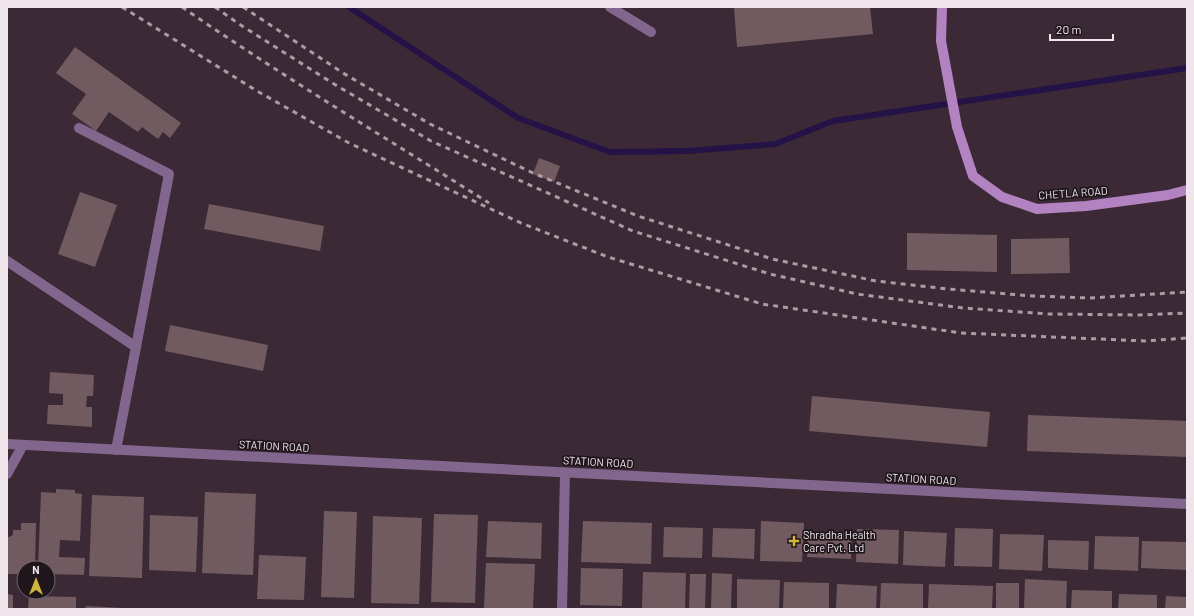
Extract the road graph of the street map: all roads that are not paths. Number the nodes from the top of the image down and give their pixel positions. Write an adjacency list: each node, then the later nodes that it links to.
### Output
1 (610, 7): 3 (street)
2 (942, 7): 5 (main road, CHETLA ROAD)
3 (651, 32)
4 (79, 128): 7 (street)
5 (1187, 190)
6 (7, 261): 7 (street)
7 (136, 347): 10 (street)
8 (7, 444): 9 (street, STATION ROAD)
9 (23, 445): 10 (street, STATION ROAD); 12 (street)
10 (116, 450): 11 (street, STATION ROAD)
11 (565, 473): 13 (street, STATION ROAD); 14 (street)
12 (7, 474)
13 (1187, 504)
14 (562, 609)

